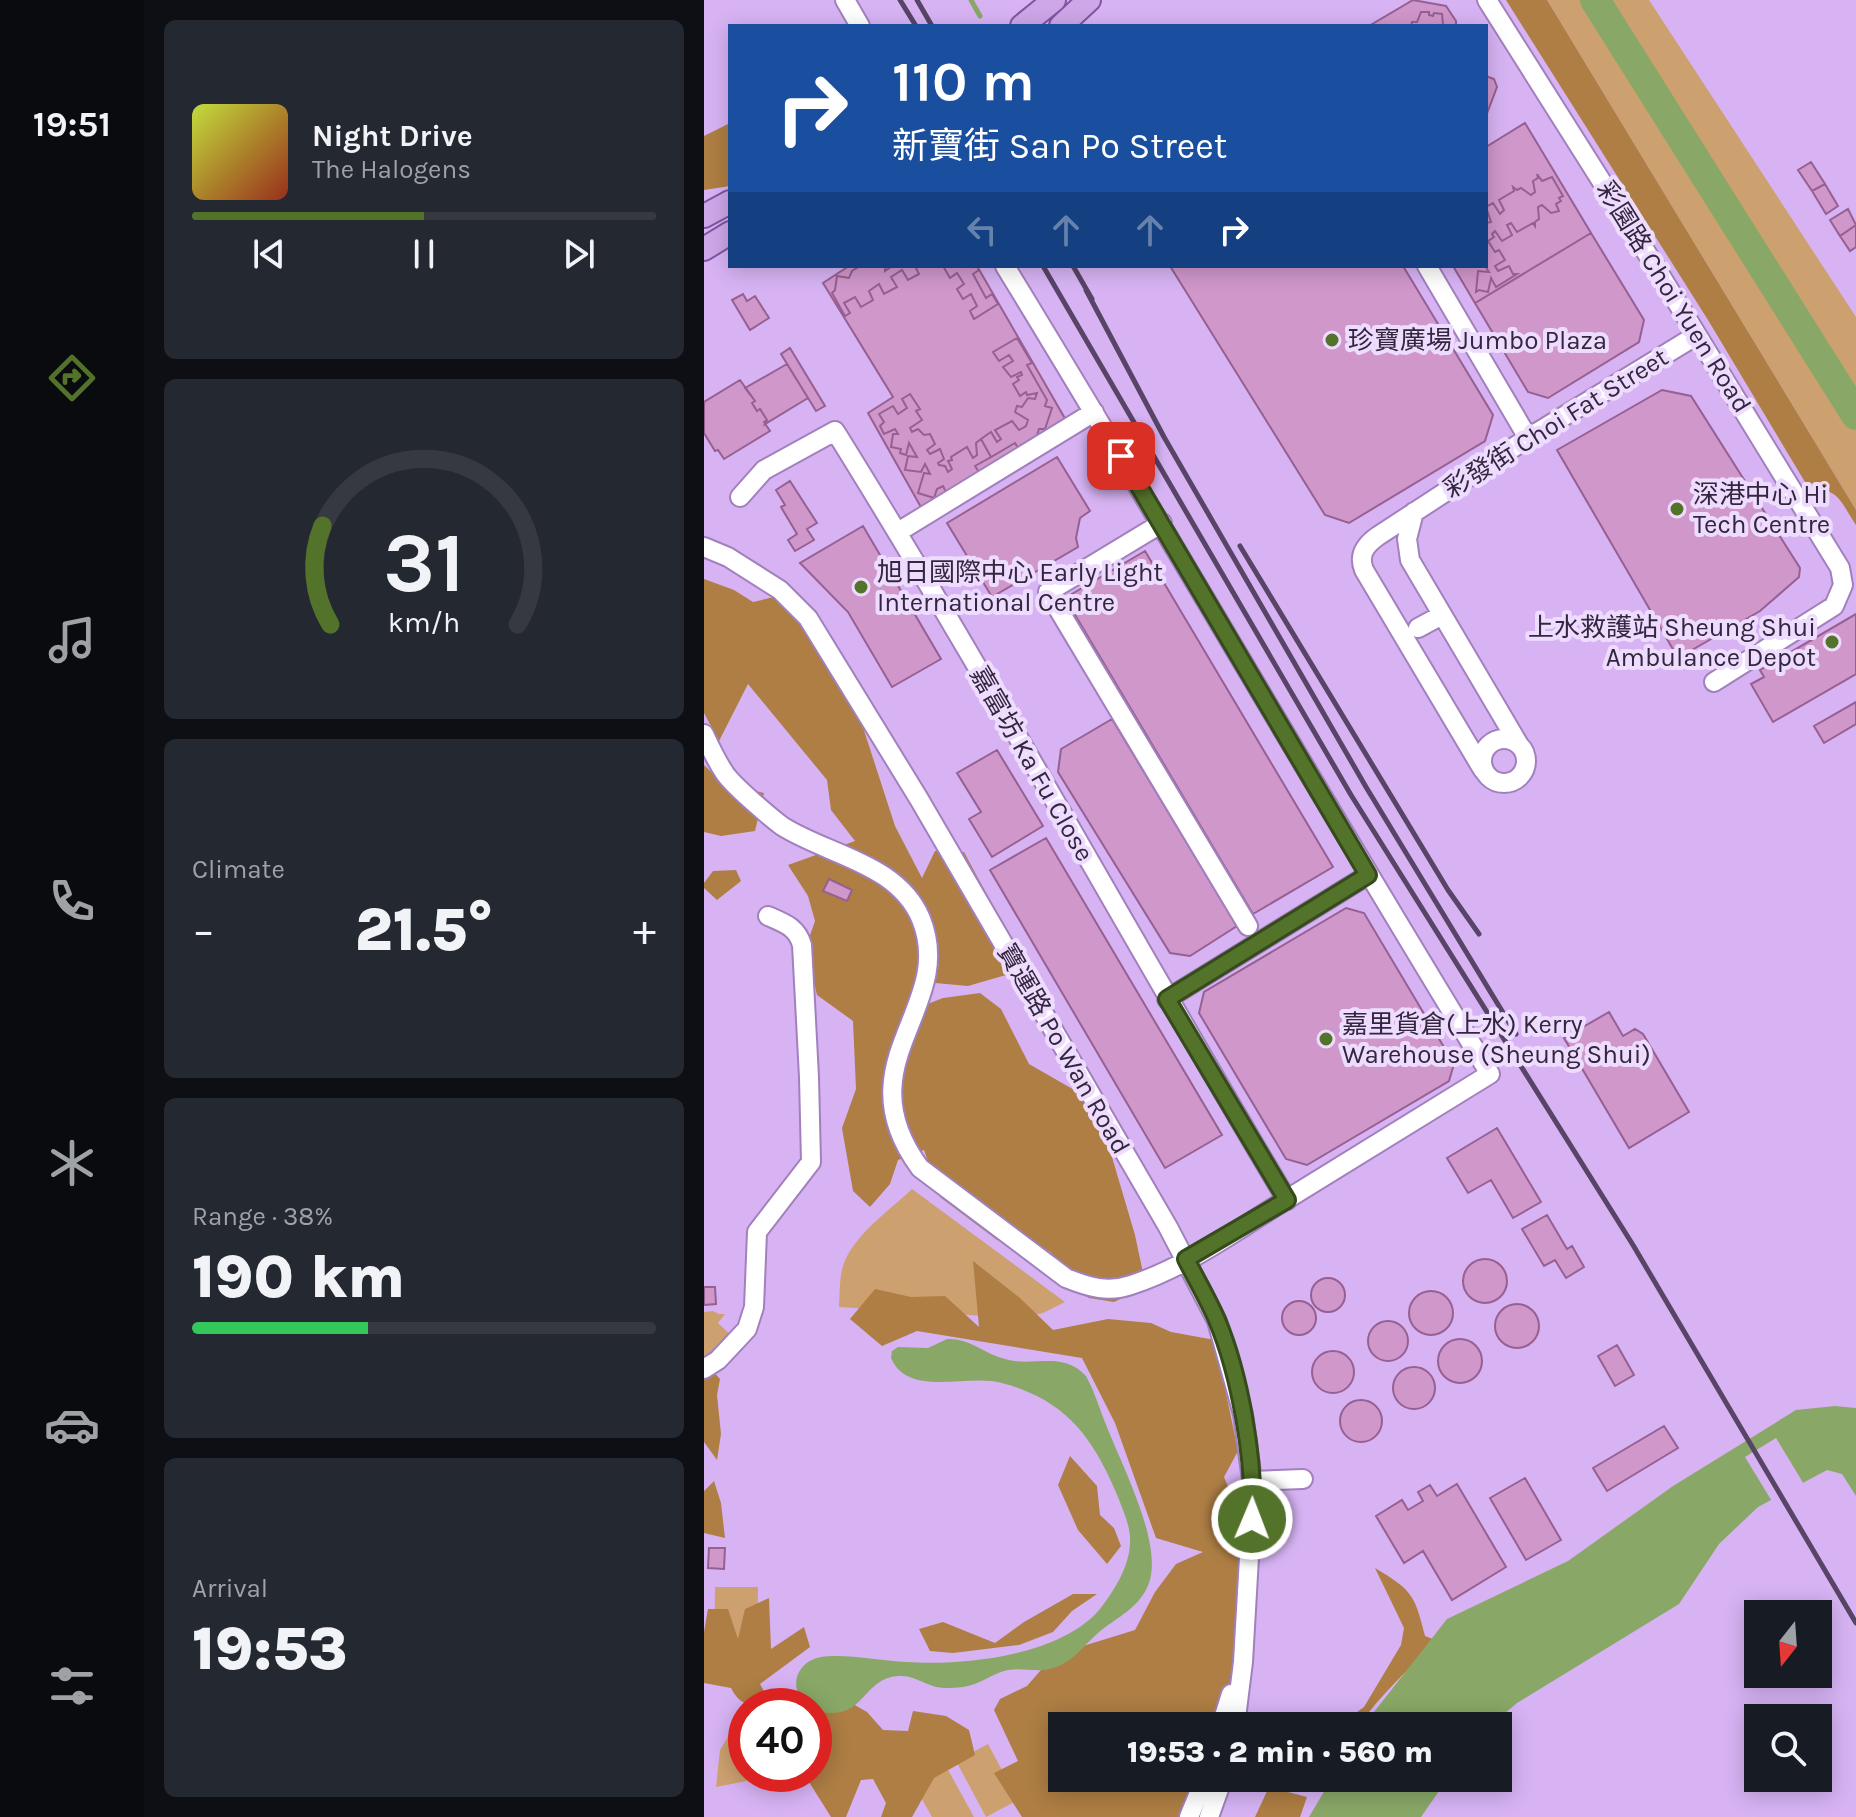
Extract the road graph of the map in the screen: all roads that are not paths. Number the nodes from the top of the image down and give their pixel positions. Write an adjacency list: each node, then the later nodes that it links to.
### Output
1 (845, 0): 5 (street)
2 (1054, 0): 6 (main road)
3 (1089, 0): 7 (main road)
4 (1487, 0): 14 (street, 彩園路 Choi Yuen Road)
5 (859, 24)
6 (1024, 24)
7 (1063, 24)
8 (728, 203): 9 (main road)
9 (704, 216)
10 (728, 234): 11 (main road)
11 (704, 249)
12 (1006, 268): 15 (street)
13 (1428, 268): 16 (street)
14 (1697, 335): 16 (street, 彩發街 Choi Fat Street); 22 (street, 彩園路 Choi Yuen Road)
15 (1094, 412): 19 (street); 20 (street)
16 (1528, 438): 18 (street, 彩發街 Choi Fat Street)
17 (740, 497): 20 (street, 嘉富坊 Ka Fu Close)
18 (1414, 512): 23 (street, 彩發街 Choi Fat Street); 28 (street, 彩發街 Choi Fat Street)
19 (1162, 523): 29 (street); 31 (street)
20 (898, 532): 32 (street, 嘉富坊 Ka Fu Close)
21 (704, 547): 34 (street, 寶運路 Po Wan Road)
22 (1849, 589): 25 (street)
23 (1442, 615): 24 (street); 27 (street, 彩發街 Choi Fat Street)
24 (1418, 628)
25 (1714, 682)
26 (704, 734): 34 (street)
27 (1518, 743): 28 (street); 28 (street)
28 (1483, 770)
29 (1368, 875): 32 (street); 33 (street)
30 (768, 916): 35 (street)
31 (1248, 926)
32 (1167, 999): 33 (street, 嘉富坊 Ka Fu Close)
33 (1287, 1200): 34 (street)
34 (1186, 1259): 37 (street, 寶運路 Po Wan Road)
35 (704, 1369)
36 (1303, 1479): 37 (street)
37 (1252, 1481): 38 (street, 寶運路 Po Wan Road)
38 (1245, 1633): 39 (street, 寶運路 Po Wan Road); 40 (street, 寶運路 Po Wan Road)
39 (1225, 1712)
40 (1237, 1712)
41 (1199, 1792): 44 (street)
42 (1219, 1792): 43 (street)
43 (1213, 1813)
44 (1189, 1817)

